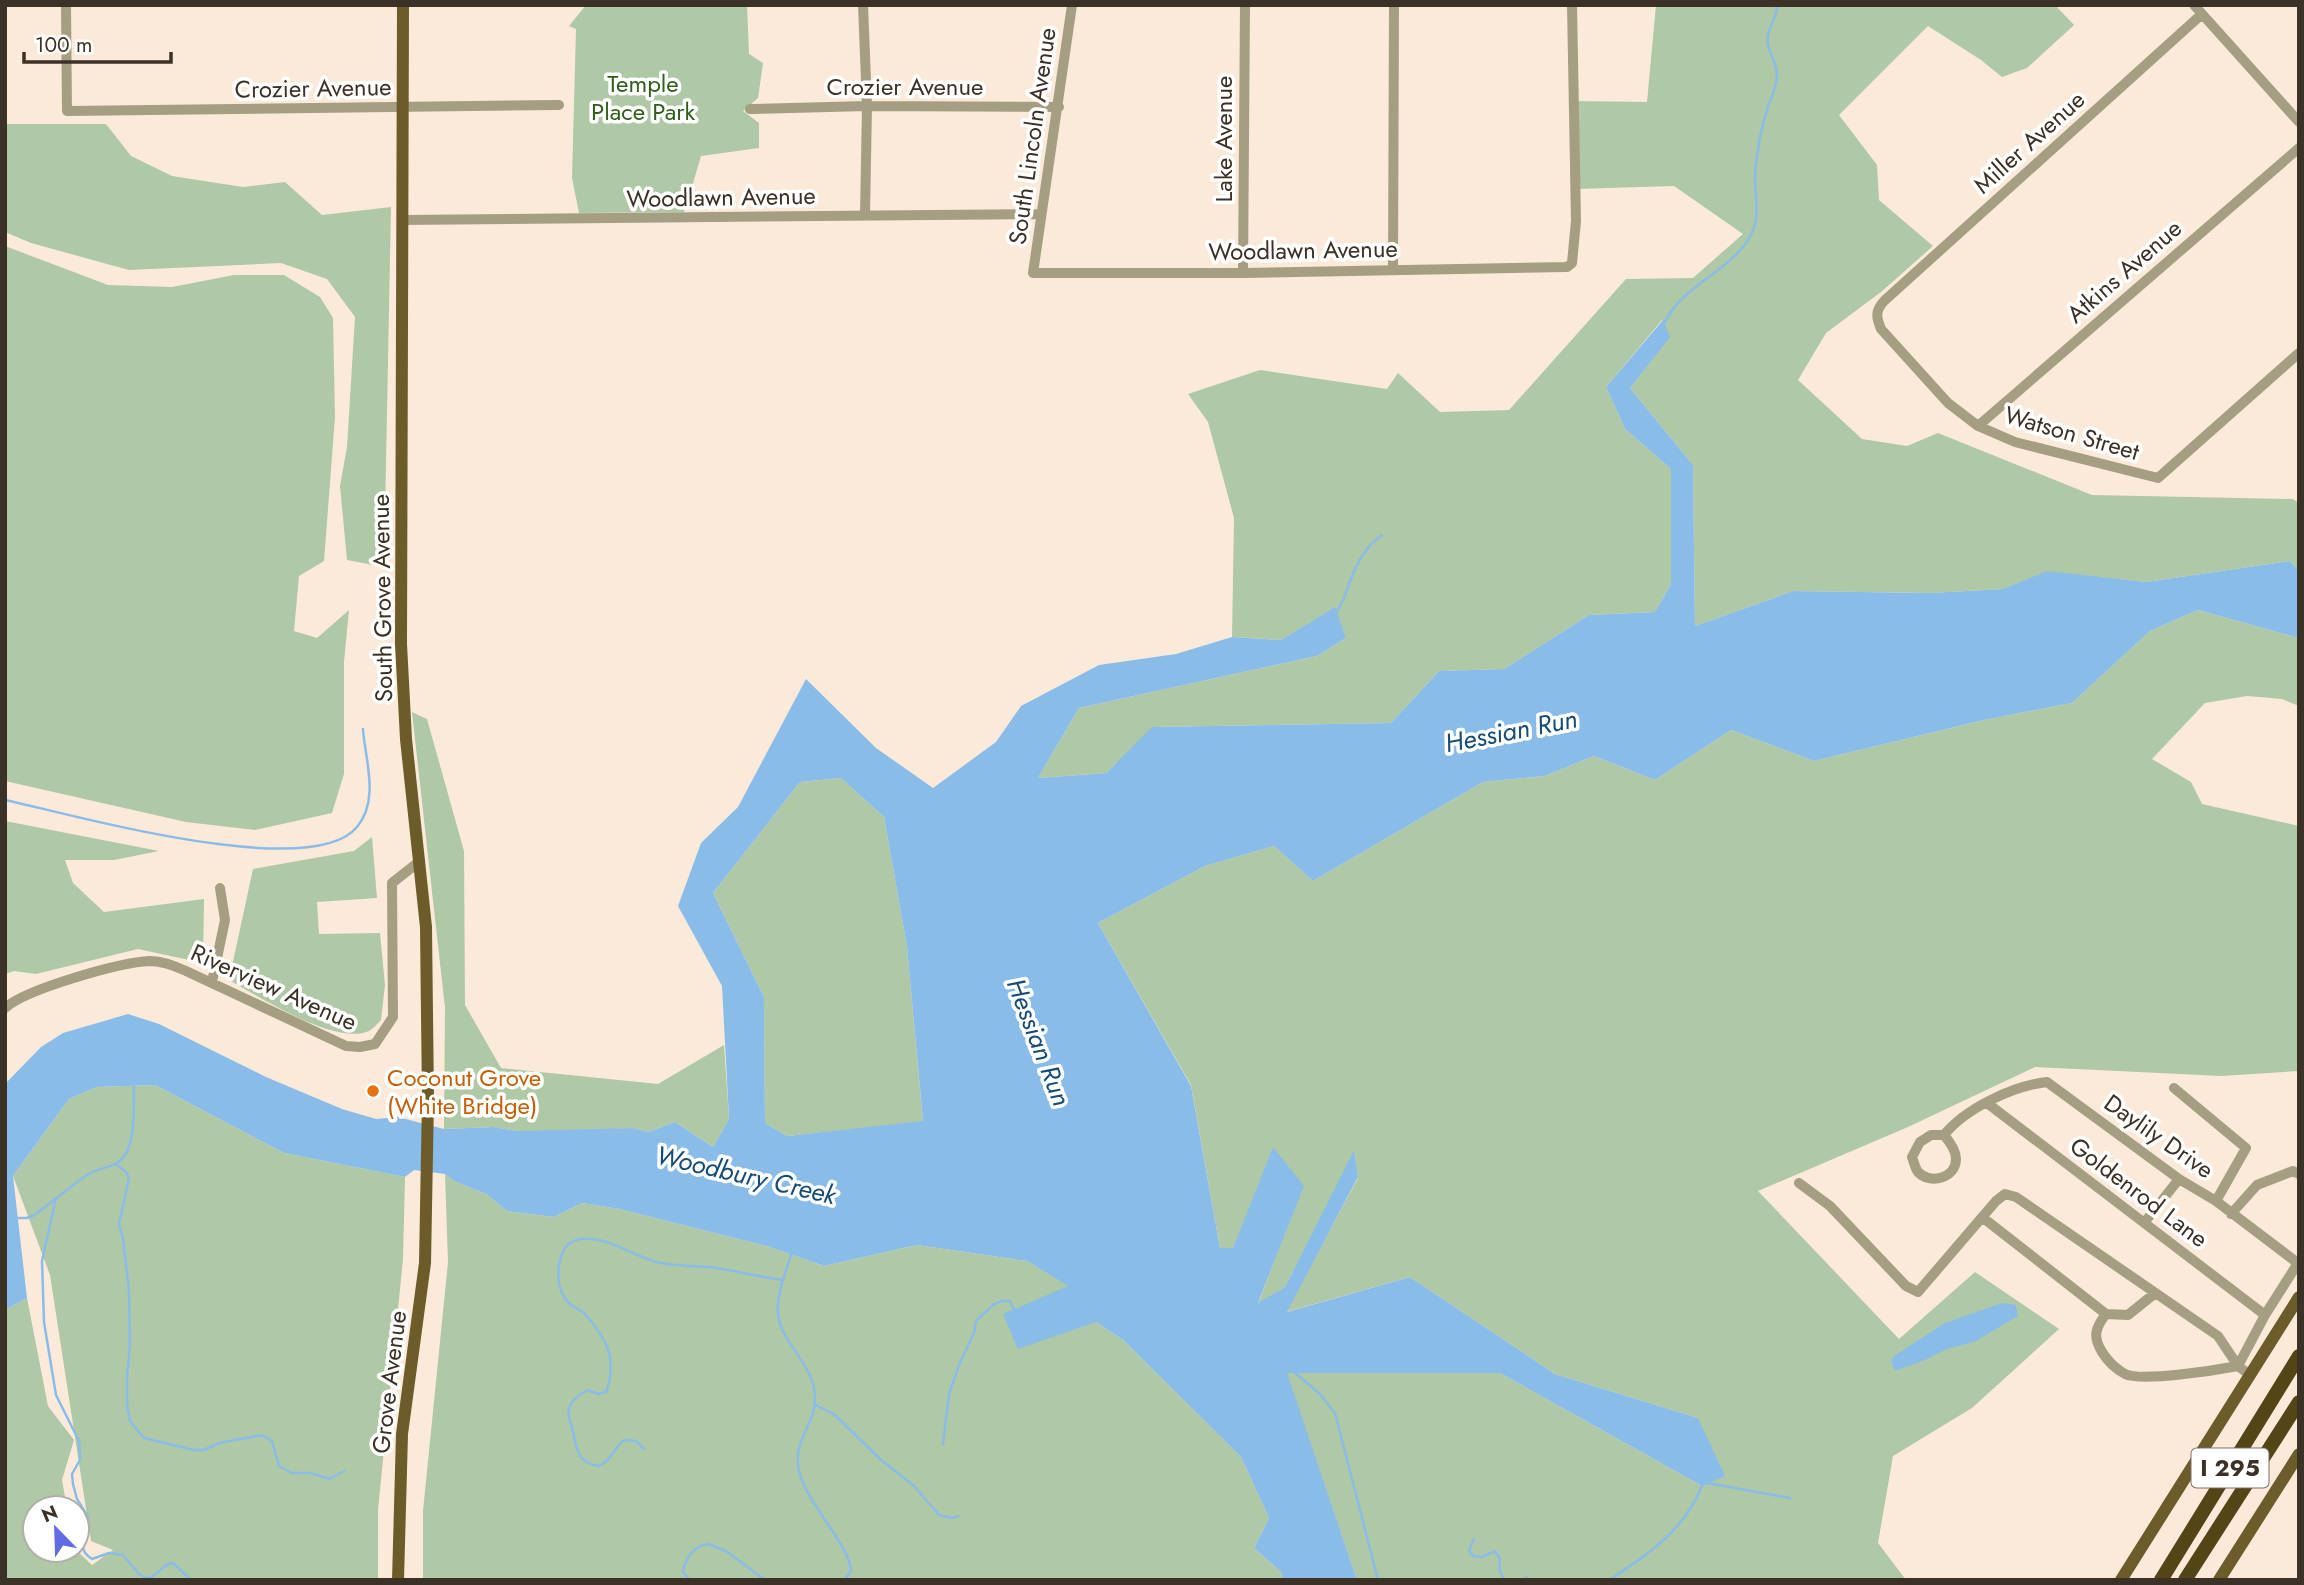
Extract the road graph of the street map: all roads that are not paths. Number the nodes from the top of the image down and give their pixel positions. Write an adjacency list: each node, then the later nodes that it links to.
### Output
1 (66, 5): 13 (street, Crozier Avenue)
2 (402, 5): 13 (main road, South Grove Avenue)
3 (863, 5): 11 (street)
4 (1072, 5): 12 (street, South Lincoln Avenue)
5 (1245, 5): 21 (street, Lake Avenue)
6 (1394, 5): 20 (street)
7 (1572, 5): 20 (street, Woodlawn Avenue)
8 (2194, 5): 9 (street)
9 (2202, 14): 15 (street); 23 (street, Miller Avenue)
10 (559, 105): 13 (street, Crozier Avenue)
11 (867, 106): 12 (street, Crozier Avenue); 14 (street, Crozier Avenue); 17 (street)
12 (1059, 107): 18 (street, South Lincoln Avenue)
13 (402, 108): 19 (main road, South Grove Avenue)
14 (750, 109)
15 (2299, 122)
16 (2299, 148): 25 (street, Atkins Avenue)
17 (865, 215): 18 (street, Woodlawn Avenue); 19 (street, Woodlawn Avenue)
18 (1041, 215): 22 (street, South Lincoln Avenue)
19 (402, 220): 26 (main road, South Grove Avenue)
20 (1393, 270): 21 (street, Woodlawn Avenue)
21 (1243, 272): 22 (street, Woodlawn Avenue)
22 (1033, 273)
23 (1884, 300): 25 (street, Watson Street)
24 (2298, 354): 25 (street, Watson Street)
25 (1978, 426)
26 (420, 860): 28 (street, Riverview Avenue); 36 (main road, South Grove Avenue)
27 (220, 888): 28 (street)
28 (212, 982): 29 (street, Riverview Avenue)
29 (5, 1008)
30 (2174, 1088): 37 (street)
31 (1987, 1103): 32 (street, Daylily Drive); 34 (street, Daylily Drive); 40 (street, Goldenrod Lane)
32 (1944, 1135): 32 (street)
33 (2299, 1174): 38 (street)
34 (2179, 1178): 37 (street, Daylily Drive); 40 (street)
35 (1799, 1183): 39 (street)
36 (426, 1189): 52 (main road, Grove Avenue)
37 (2216, 1201): 38 (street, Daylily Drive)
38 (2231, 1214): 41 (street, Daylily Drive)
39 (1982, 1217): 42 (street); 44 (street)
40 (2144, 1223): 45 (street, Goldenrod Lane)
41 (2298, 1264): 45 (street)
42 (2154, 1294): 44 (street); 47 (street)
43 (2299, 1297): 48 (main road)
44 (2106, 1314): 47 (street)
45 (2265, 1315): 47 (street)
46 (2299, 1356): 54 (highway, I 295)
47 (2238, 1366): 48 (street)
48 (2250, 1375): 53 (main road)
49 (2299, 1402): 51 (highway, I 295)
50 (2299, 1454): 57 (main road)
51 (2220, 1526): 55 (highway, I 295); 56 (highway)
52 (398, 1580)
53 (2120, 1580)
54 (2161, 1580)
55 (2185, 1580)
56 (2195, 1580)
57 (2219, 1580)

